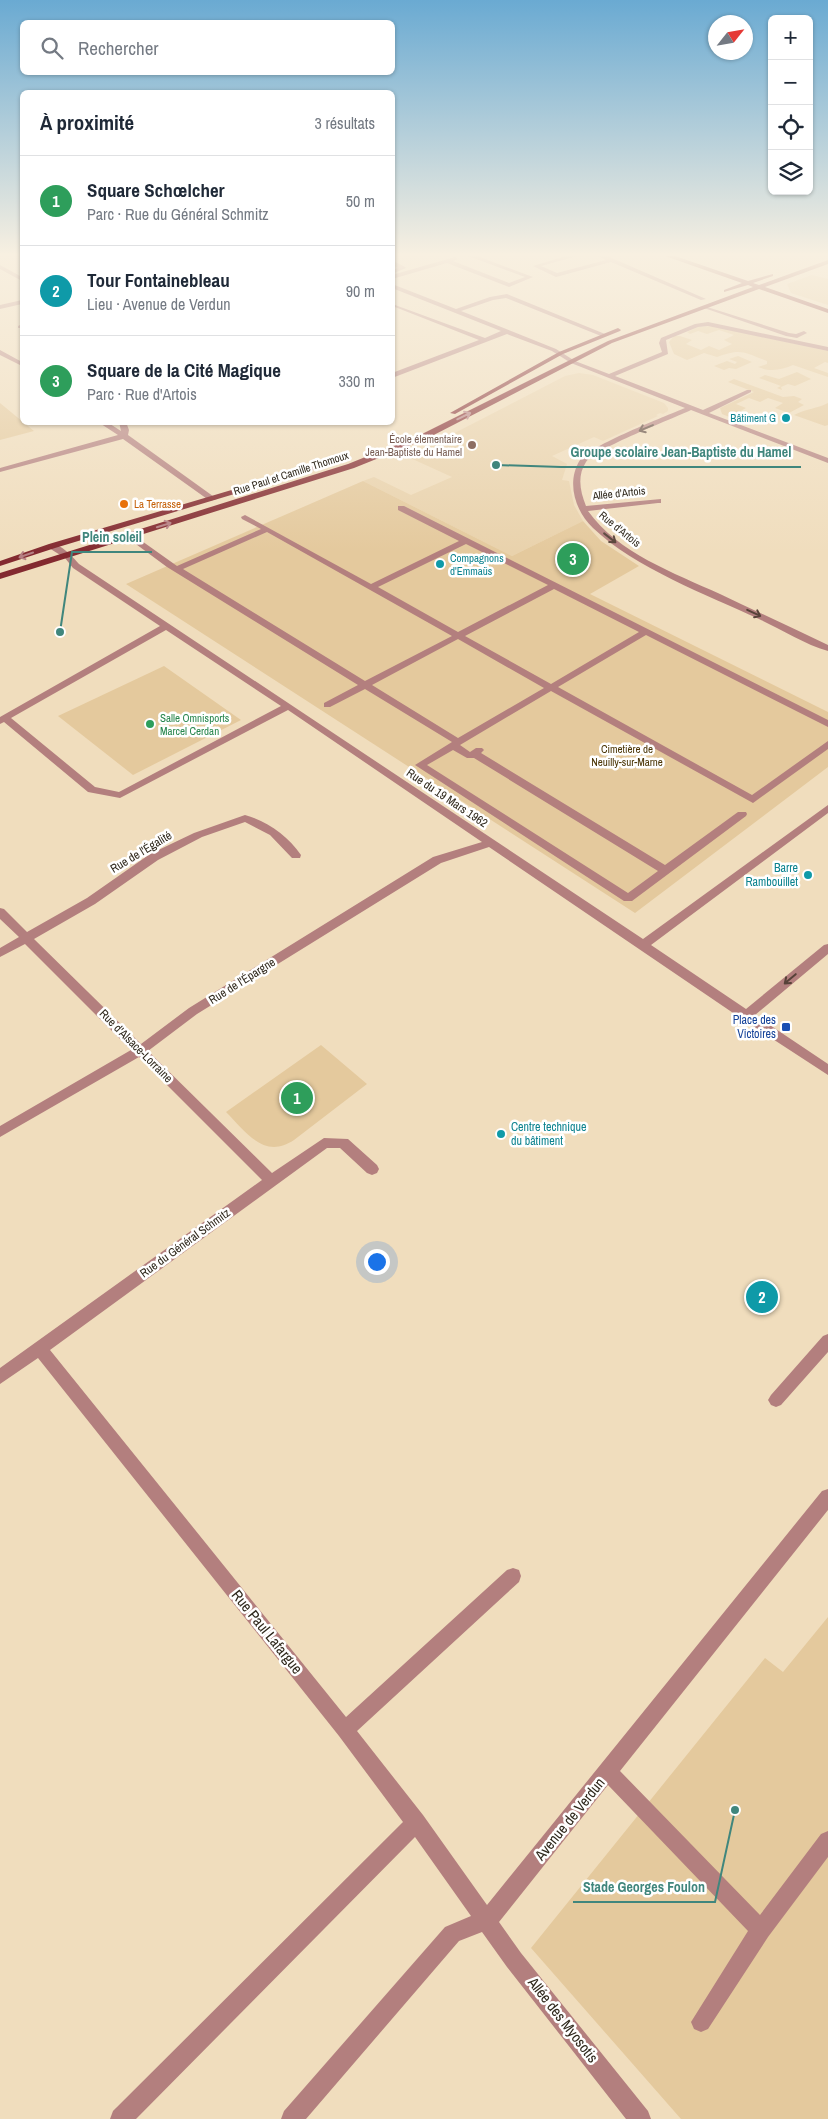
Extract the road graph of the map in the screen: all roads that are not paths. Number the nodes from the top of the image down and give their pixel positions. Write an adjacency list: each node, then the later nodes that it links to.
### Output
1 (5, 355): 7 (street)
2 (447, 355): 11 (street)
3 (557, 355): 21 (main road, Rue Paul et Camille Thomoux)
4 (564, 355): 9 (street)
5 (586, 355): 9 (main road, Rue Paul et Camille Thomoux)
6 (661, 355): 12 (street)
7 (12, 359): 8 (street); 10 (street)
8 (0, 362)
9 (573, 362): 12 (street); 27 (main road, Rue Paul et Camille Thomoux, one-way to 9)
10 (20, 363)
11 (395, 375)
12 (609, 376): 14 (street)
13 (749, 391): 15 (street)
14 (690, 408): 15 (street); 24 (street, Rue d'Artois, one-way to 24)
15 (703, 413): 19 (street)
16 (106, 425): 18 (street)
17 (123, 425): 18 (street)
18 (124, 436): 20 (street); 21 (street)
19 (828, 461)
20 (0, 470)
21 (213, 499): 29 (main road, Rue Paul et Camille Thomoux)
22 (658, 500): 24 (street, Allée d'Artois)
23 (401, 508): 28 (street)
24 (583, 509): 39 (street, Rue d'Artois, one-way to 39)
25 (245, 517): 26 (street)
26 (268, 530): 32 (street); 35 (street)
27 (129, 536): 30 (main road, Rue Paul et Camille Thomoux); 32 (street)
28 (465, 541): 34 (street); 35 (street)
29 (52, 546): 30 (street, Rue du 19 Mars 1962); 31 (main road, Rue Paul et Camille Thomoux, one-way to 31)
30 (68, 556): 33 (main road, Rue Paul et Camille Thomoux); 36 (street, Rue du 19 Mars 1962)
31 (0, 564)
32 (177, 569): 40 (street)
33 (0, 576)
34 (553, 586): 37 (street); 38 (street)
35 (372, 588): 38 (street)
36 (166, 626): 43 (street, Rue du 19 Mars 1962); 44 (street)
37 (645, 632): 41 (street); 45 (street)
38 (459, 635): 40 (street); 41 (street)
39 (826, 646)
40 (365, 685): 42 (street); 46 (street)
41 (550, 687): 46 (street); 47 (street)
42 (327, 705)
43 (288, 706): 44 (street); 50 (street, Rue du 19 Mars 1962)
44 (2, 720)
45 (828, 724)
46 (458, 742): 52 (street); 52 (street)
47 (828, 744)
48 (828, 808): 55 (street)
49 (742, 814): 52 (street)
50 (490, 843): 55 (street, Rue du 19 Mars 1962); 59 (street, Rue de l'Épargne)
51 (296, 856): 54 (street, Rue de l'Égalité)
52 (666, 871)
53 (0, 912): 54 (street, Rue d'Alsace-Lorraine)
54 (27, 939): 57 (street, Rue de l'Égalité); 59 (street, Rue d'Alsace-Lorraine)
55 (643, 945): 58 (street, Rue du 19 Mars 1962)
56 (828, 948): 58 (street, one-way to 58)
57 (0, 953)
58 (746, 1016): 60 (street, Rue du 19 Mars 1962)
59 (141, 1050): 61 (street, Rue de l'Épargne); 63 (street, Rue d'Alsace-Lorraine)
60 (828, 1070)
61 (0, 1132)
62 (372, 1169): 63 (street, Rue du Général Schmitz)
63 (271, 1181): 65 (street, Rue du Général Schmitz)
64 (828, 1341): 67 (street)
65 (40, 1349): 66 (street, Rue du Général Schmitz); 70 (street, Rue Paul Lafargue)
66 (0, 1377)
67 (776, 1400)
68 (828, 1497): 71 (street, Avenue de Verdun)
69 (513, 1576): 70 (street)
70 (345, 1730): 72 (street, Rue Paul Lafargue)
71 (608, 1772): 74 (street, Avenue de Verdun); 75 (street)
72 (416, 1822): 74 (street, Rue Paul Lafargue); 77 (street)
73 (828, 1841): 75 (street)
74 (488, 1920): 78 (street, Avenue de Verdun); 79 (street, Allée des Myosotis)
75 (761, 1930): 76 (street)
76 (701, 2022)
77 (121, 2119)
78 (292, 2119)
79 (640, 2119)

